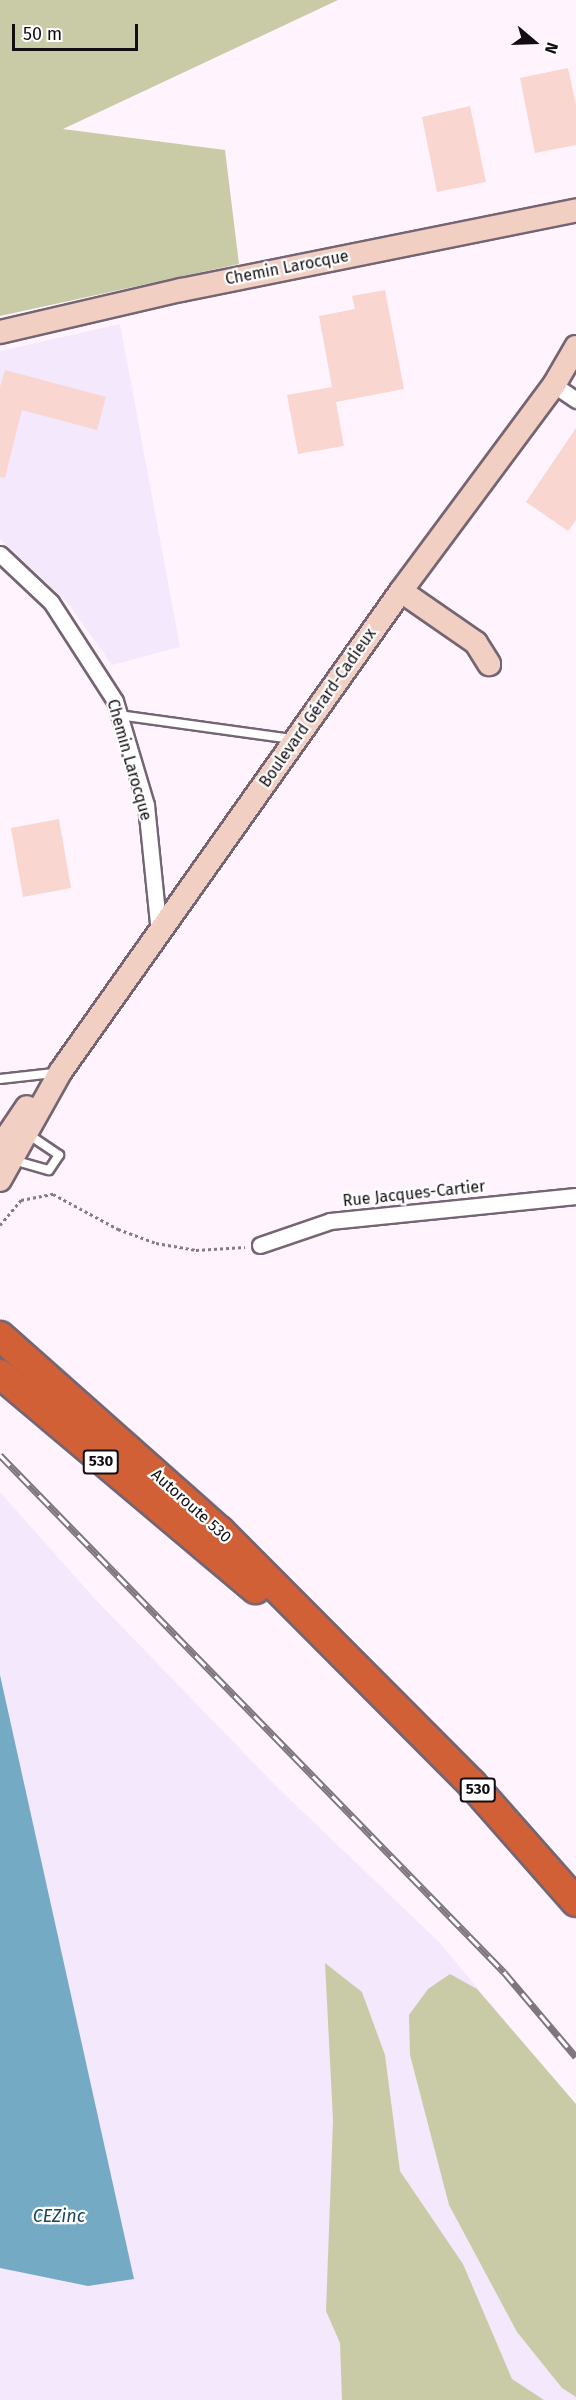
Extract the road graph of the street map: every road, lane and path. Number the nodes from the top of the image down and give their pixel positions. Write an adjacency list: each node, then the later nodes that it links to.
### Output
1 (576, 210): 2 (main road, Chemin Larocque)
2 (0, 332)
3 (576, 347): 4 (main road, Boulevard Gérard-Cadieux)
4 (554, 385): 5 (street); 7 (main road, Boulevard Gérard-Cadieux)
5 (576, 400)
6 (0, 554): 9 (street, Chemin Larocque)
7 (401, 591): 8 (main road); 10 (main road, Boulevard Gérard-Cadieux)
8 (489, 664)
9 (119, 715): 10 (lane); 11 (street, Chemin Larocque)
10 (296, 739): 11 (main road, Boulevard Gérard-Cadieux)
11 (159, 933): 12 (main road, Boulevard Gérard-Cadieux)
12 (61, 1071): 13 (lane); 14 (main road, Boulevard Gérard-Cadieux); 15 (main road, Boulevard Gérard-Cadieux)
13 (0, 1079)
14 (27, 1134): 15 (main road, Boulevard Gérard-Cadieux); 15 (lane)
15 (6, 1153): 16 (main road, Boulevard Gérard-Cadieux)
16 (0, 1180)
17 (576, 1196): 19 (street, Rue Jacques-Cartier)
18 (0, 1225): 20 (path)
19 (260, 1245)
20 (241, 1247)
21 (0, 1336): 23 (highway, Autoroute 530 / 530)
22 (0, 1374): 23 (highway, Autoroute 530 / 530)
23 (373, 1685): 24 (highway, Autoroute 530 / 530)
24 (576, 1902)

